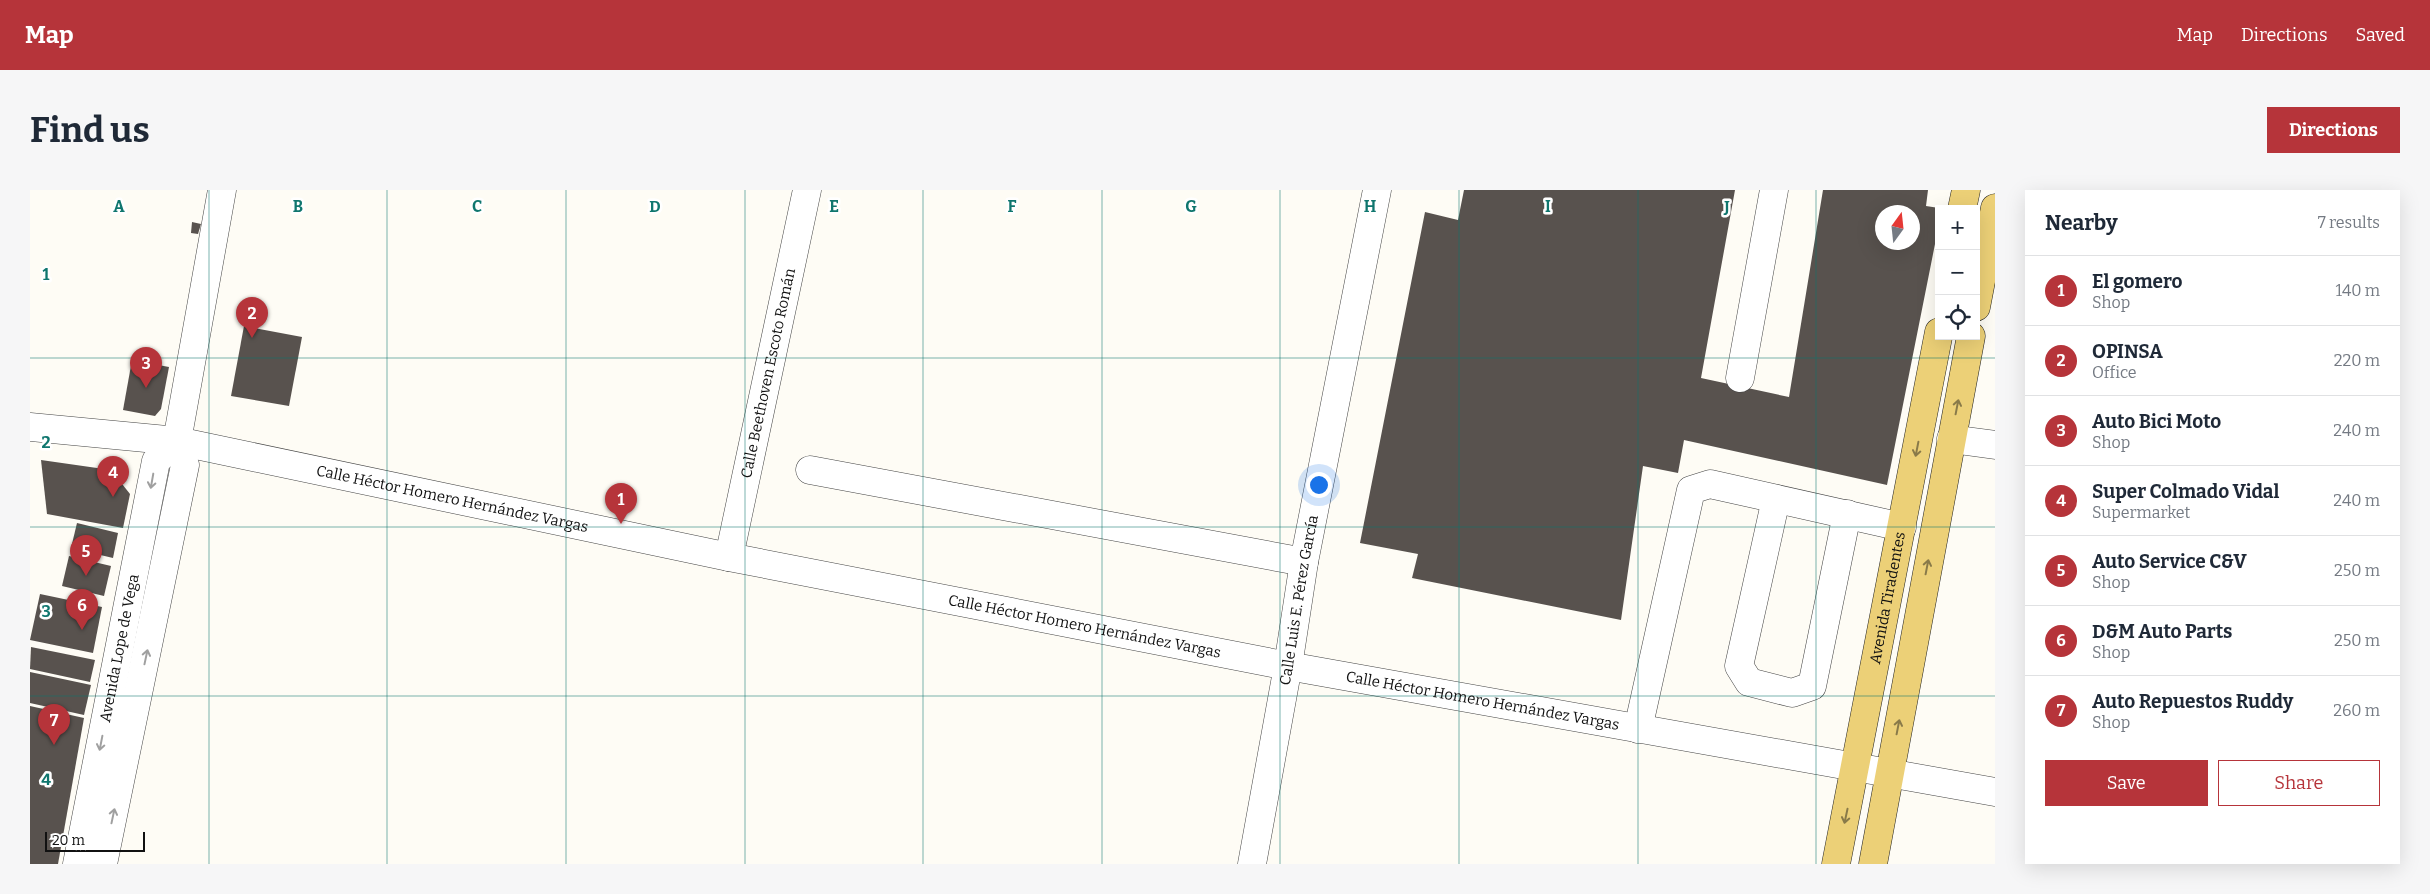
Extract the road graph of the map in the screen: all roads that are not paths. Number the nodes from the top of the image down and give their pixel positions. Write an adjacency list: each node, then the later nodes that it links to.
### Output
1 (222, 190): 14 (street, Avenida Lope de Vega)
2 (807, 190): 20 (street, Calle Beethoven Escoto Román)
3 (1377, 190): 21 (street, Calle Luis E. Pérez García)
4 (1774, 190): 11 (street)
5 (1966, 190): 6 (main road)
6 (1963, 205)
7 (1995, 208): 8 (main road)
8 (1978, 295)
9 (1937, 340): 19 (main road, Avenida Tiradentes, one-way to 19)
10 (1970, 340): 13 (main road, one-way to 10)
11 (1740, 378)
12 (30, 427): 14 (street, Calle Héctor Homero Hernández Vargas)
13 (1951, 439): 15 (street); 25 (main road, one-way to 13)
14 (177, 441): 20 (street, Calle Héctor Homero Hernández Vargas); 27 (street, Avenida Lope de Vega, one-way to 27); 28 (street, Avenida Lope de Vega, one-way to 14)
15 (1995, 445)
16 (810, 470): 21 (street)
17 (1776, 499): 18 (street); 18 (street); 23 (street)
18 (1847, 514): 19 (street)
19 (1902, 527): 24 (main road, Avenida Tiradentes)
20 (729, 557): 22 (street, Calle Héctor Homero Hernández Vargas)
21 (1304, 562): 22 (street, Calle Luis E. Pérez García)
22 (1288, 666): 23 (street, Calle Héctor Homero Hernández Vargas); 29 (street, Calle Luis E. Pérez García)
23 (1638, 729): 24 (street, Calle Héctor Homero Hernández Vargas)
24 (1856, 768): 25 (street, Calle Héctor Homero Hernández Vargas); 30 (main road, Avenida Tiradentes, one-way to 30)
25 (1889, 774): 26 (street, Calle Héctor Homero Hernández Vargas); 31 (main road)
26 (1995, 792)
27 (77, 864)
28 (103, 864)
29 (1252, 864)
30 (1836, 864)
31 (1872, 864)

